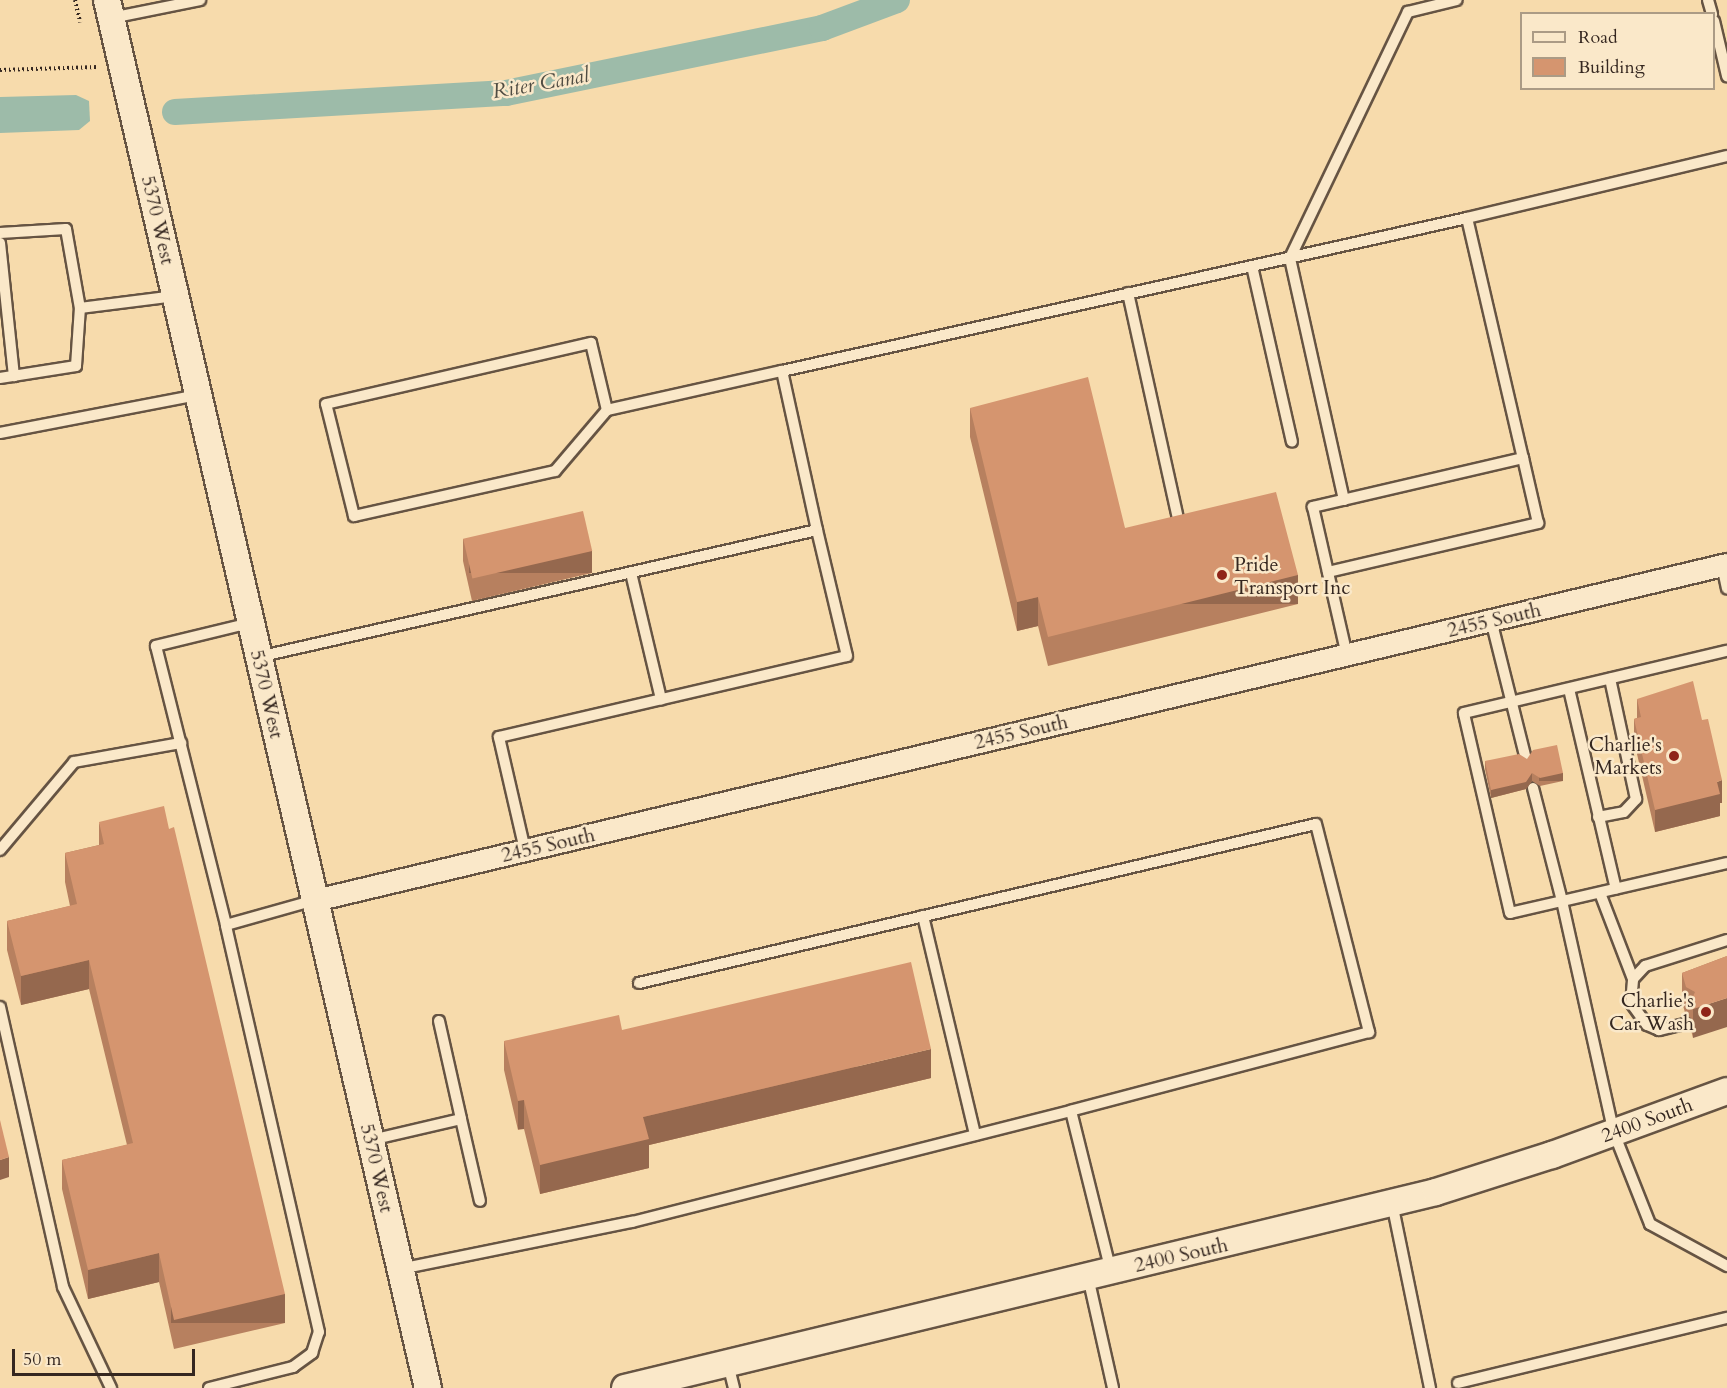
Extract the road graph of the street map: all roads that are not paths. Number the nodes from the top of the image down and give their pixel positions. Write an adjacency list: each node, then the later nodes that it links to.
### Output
1 (200, 0): 3 (lane)
2 (1457, 0): 10 (lane)
3 (109, 9): 13 (street, 5370 West)
4 (1715, 29): 5 (lane)
5 (1727, 76)
6 (1727, 156): 7 (lane)
7 (1467, 218): 10 (lane); 22 (lane)
8 (0, 233): 14 (lane)
9 (0, 243): 16 (lane)
10 (1290, 258): 11 (lane); 23 (lane)
11 (1252, 266): 12 (lane); 21 (lane)
12 (1128, 293): 15 (lane); 24 (lane)
13 (175, 296): 14 (lane); 18 (street, 5370 West)
14 (80, 308): 16 (lane)
15 (782, 371): 19 (lane); 25 (lane)
16 (14, 376): 17 (lane)
17 (0, 378)
18 (198, 395): 20 (lane); 31 (street, 5370 West)
19 (607, 410): 19 (lane)
20 (0, 433)
21 (1292, 442)
22 (1523, 458): 23 (lane); 27 (lane)
23 (1344, 500): 27 (lane)
24 (1178, 519)
25 (817, 530): 28 (lane); 37 (lane)
26 (1725, 565): 29 (lane); 30 (street, 2455 South)
27 (1328, 572): 33 (lane)
28 (631, 573): 34 (lane); 37 (lane)
29 (1727, 588)
30 (1491, 620): 33 (street, 2455 South); 38 (lane)
31 (251, 623): 34 (street, 5370 West); 39 (lane)
32 (1727, 651): 35 (lane)
33 (1347, 655): 44 (street, 2455 South)
34 (258, 657): 48 (street, 5370 West)
35 (1610, 680): 36 (lane); 42 (lane)
36 (1569, 689): 38 (lane); 42 (lane)
37 (661, 699): 44 (lane)
38 (1511, 703): 40 (lane); 49 (lane)
39 (181, 743): 43 (lane); 51 (lane)
40 (1526, 759)
41 (1533, 788): 49 (lane)
42 (1598, 817): 46 (lane)
43 (0, 850)
44 (525, 850): 48 (street, 2455 South)
45 (1727, 863): 46 (lane)
46 (1616, 889): 47 (lane)
47 (1600, 893): 49 (lane); 53 (lane)
48 (315, 900): 51 (lane); 63 (street, 5370 West)
49 (1562, 902): 61 (lane)
50 (923, 916): 54 (lane); 59 (lane); 62 (lane)
51 (226, 925): 73 (lane)
52 (1727, 940): 53 (lane)
53 (1633, 979): 57 (lane)
54 (639, 982)
55 (0, 1007): 72 (lane)
56 (439, 1021): 60 (lane)
57 (1688, 1023)
58 (1727, 1091): 61 (street, 2400 South)
59 (1071, 1111): 62 (lane); 68 (lane)
60 (462, 1119): 63 (lane); 64 (lane)
61 (1614, 1132): 65 (street, 2400 South); 66 (lane)
62 (975, 1135): 67 (lane)
63 (370, 1140): 67 (street, 5370 West)
64 (480, 1201)
65 (1392, 1203): 68 (street, 2400 South); 77 (lane)
66 (1727, 1266)
67 (400, 1269): 74 (street, 5370 West)
68 (1100, 1274): 70 (street, 2400 South); 76 (lane)
69 (1727, 1318): 71 (lane)
70 (731, 1376): 75 (street, 2400 South)
71 (1458, 1383)
72 (111, 1388)
73 (209, 1388)
74 (428, 1388)
75 (625, 1388)
76 (1113, 1388)
77 (1430, 1388)

